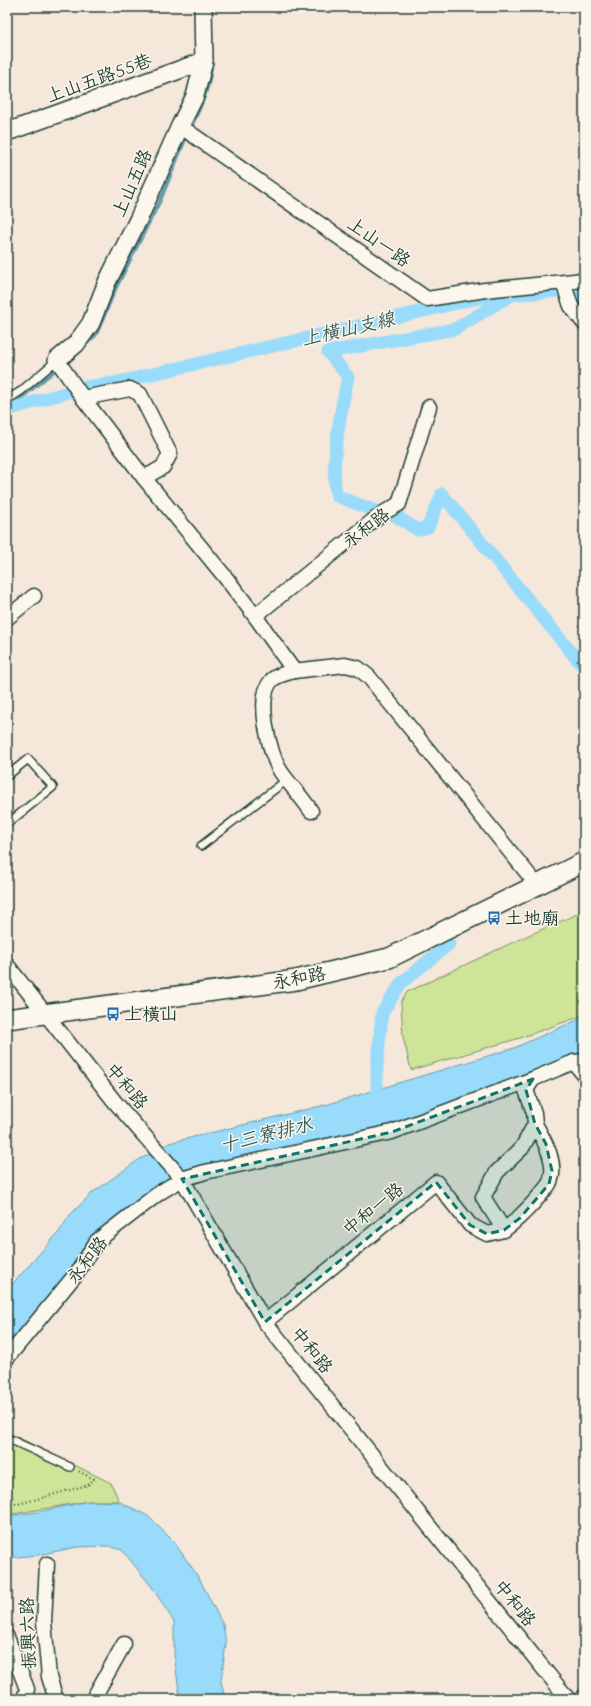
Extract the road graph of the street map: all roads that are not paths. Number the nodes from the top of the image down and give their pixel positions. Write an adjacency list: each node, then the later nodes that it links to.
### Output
1 (203, 7): 2 (street, 上山五路)
2 (204, 61): 3 (street, 上山五路); 4 (street, 上山五路55巷)
3 (180, 127): 6 (street, 上山一路); 8 (street, 上山五路)
4 (7, 132)
5 (584, 280): 6 (street, 上山一路)
6 (565, 284): 7 (street)
7 (584, 322)
8 (57, 360): 9 (street); 10 (lane)
9 (82, 395): 12 (street); 12 (street)
10 (7, 400)
11 (429, 407): 14 (street, 永和路)
12 (144, 478): 14 (street)
13 (34, 596): 15 (street)
14 (255, 616): 16 (street)
15 (7, 618)
16 (294, 671): 18 (street); 23 (street)
17 (7, 776): 20 (lane)
18 (288, 779): 19 (street); 21 (lane)
19 (311, 811)
20 (7, 824)
21 (201, 846)
22 (584, 862): 23 (main road, 永和路)
23 (537, 885): 25 (main road, 永和路)
24 (7, 965): 25 (street)
25 (44, 1014): 26 (main road, 永和路); 31 (street, 中和路)
26 (7, 1019)
27 (579, 1061): 28 (street); 29 (street, 永和路)
28 (584, 1074)
29 (533, 1079): 30 (street, 中和一路); 31 (street, 永和路)
30 (535, 1124): 32 (street, 中和一路); 32 (street)
31 (181, 1177): 33 (street, 中和路); 34 (street, 永和路)
32 (504, 1230): 33 (street, 中和一路)
33 (265, 1322): 44 (street, 中和路)
34 (7, 1358)
35 (7, 1438): 36 (lane)
36 (70, 1467)
37 (47, 1564): 42 (street, 振興六路)
38 (7, 1637): 41 (street, 振興六路)
39 (124, 1644): 43 (street)
40 (584, 1696): 45 (street)
41 (24, 1699)
42 (56, 1699)
43 (93, 1699)
44 (568, 1699)
45 (581, 1699)

